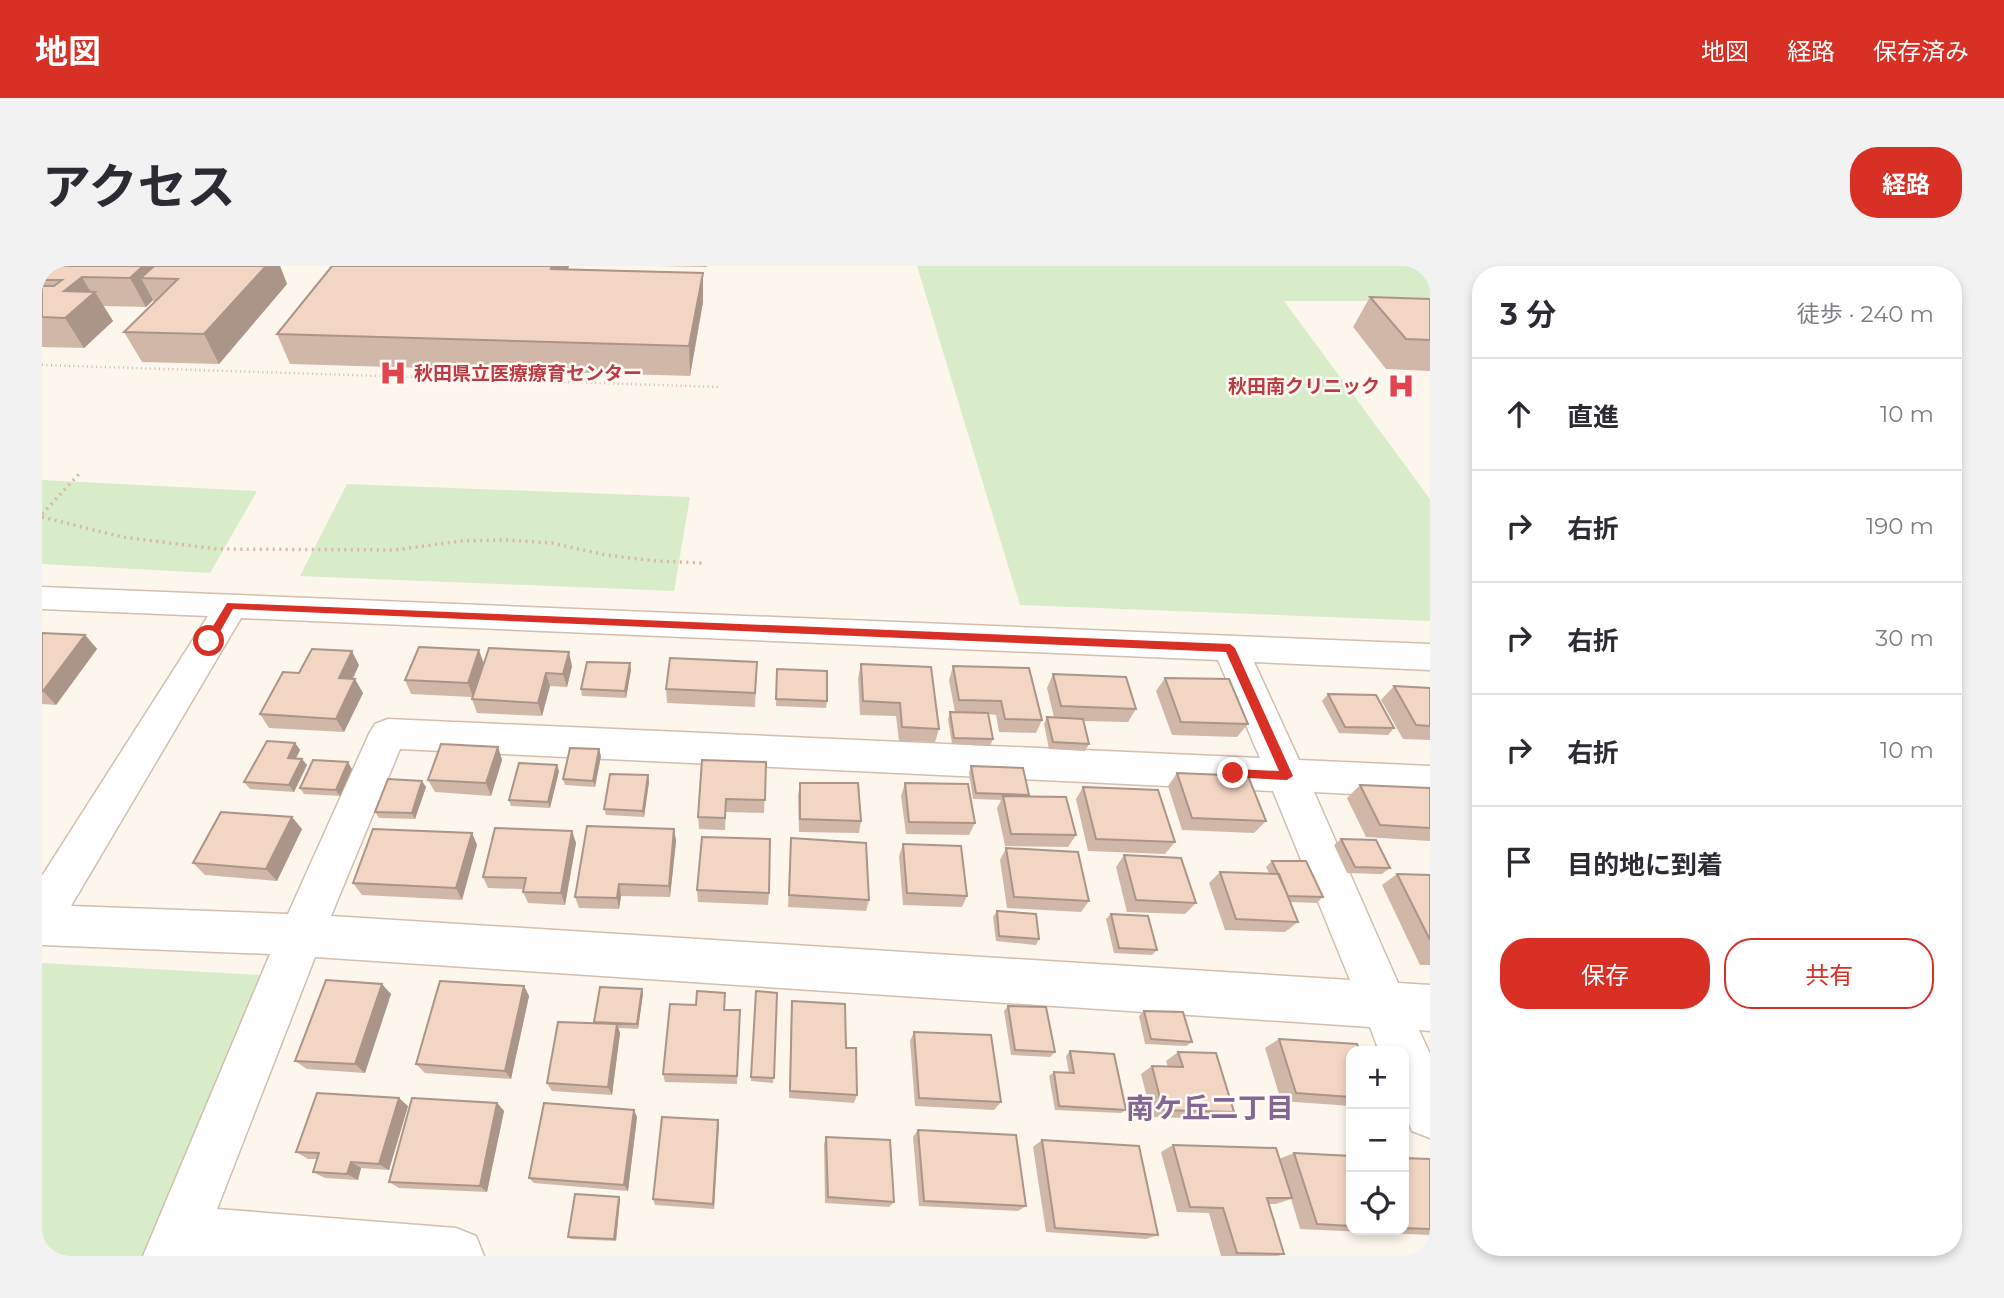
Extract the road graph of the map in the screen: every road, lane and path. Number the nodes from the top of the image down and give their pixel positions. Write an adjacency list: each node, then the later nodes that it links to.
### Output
1 (42, 365): 2 (path)
2 (720, 387)
3 (79, 474): 4 (path)
4 (42, 515): 5 (path)
5 (702, 563)
6 (42, 598): 7 (street)
7 (231, 606): 8 (street); 12 (street)
8 (1230, 648): 9 (street); 10 (street)
9 (1430, 657)
10 (1287, 776): 11 (street); 14 (street); 15 (street)
11 (1430, 782)
12 (42, 915)
13 (42, 925): 14 (street)
14 (301, 935): 15 (street); 17 (street)
15 (1408, 1007): 16 (street)
16 (1430, 1113)
17 (175, 1245): 18 (street)
18 (456, 1256)

